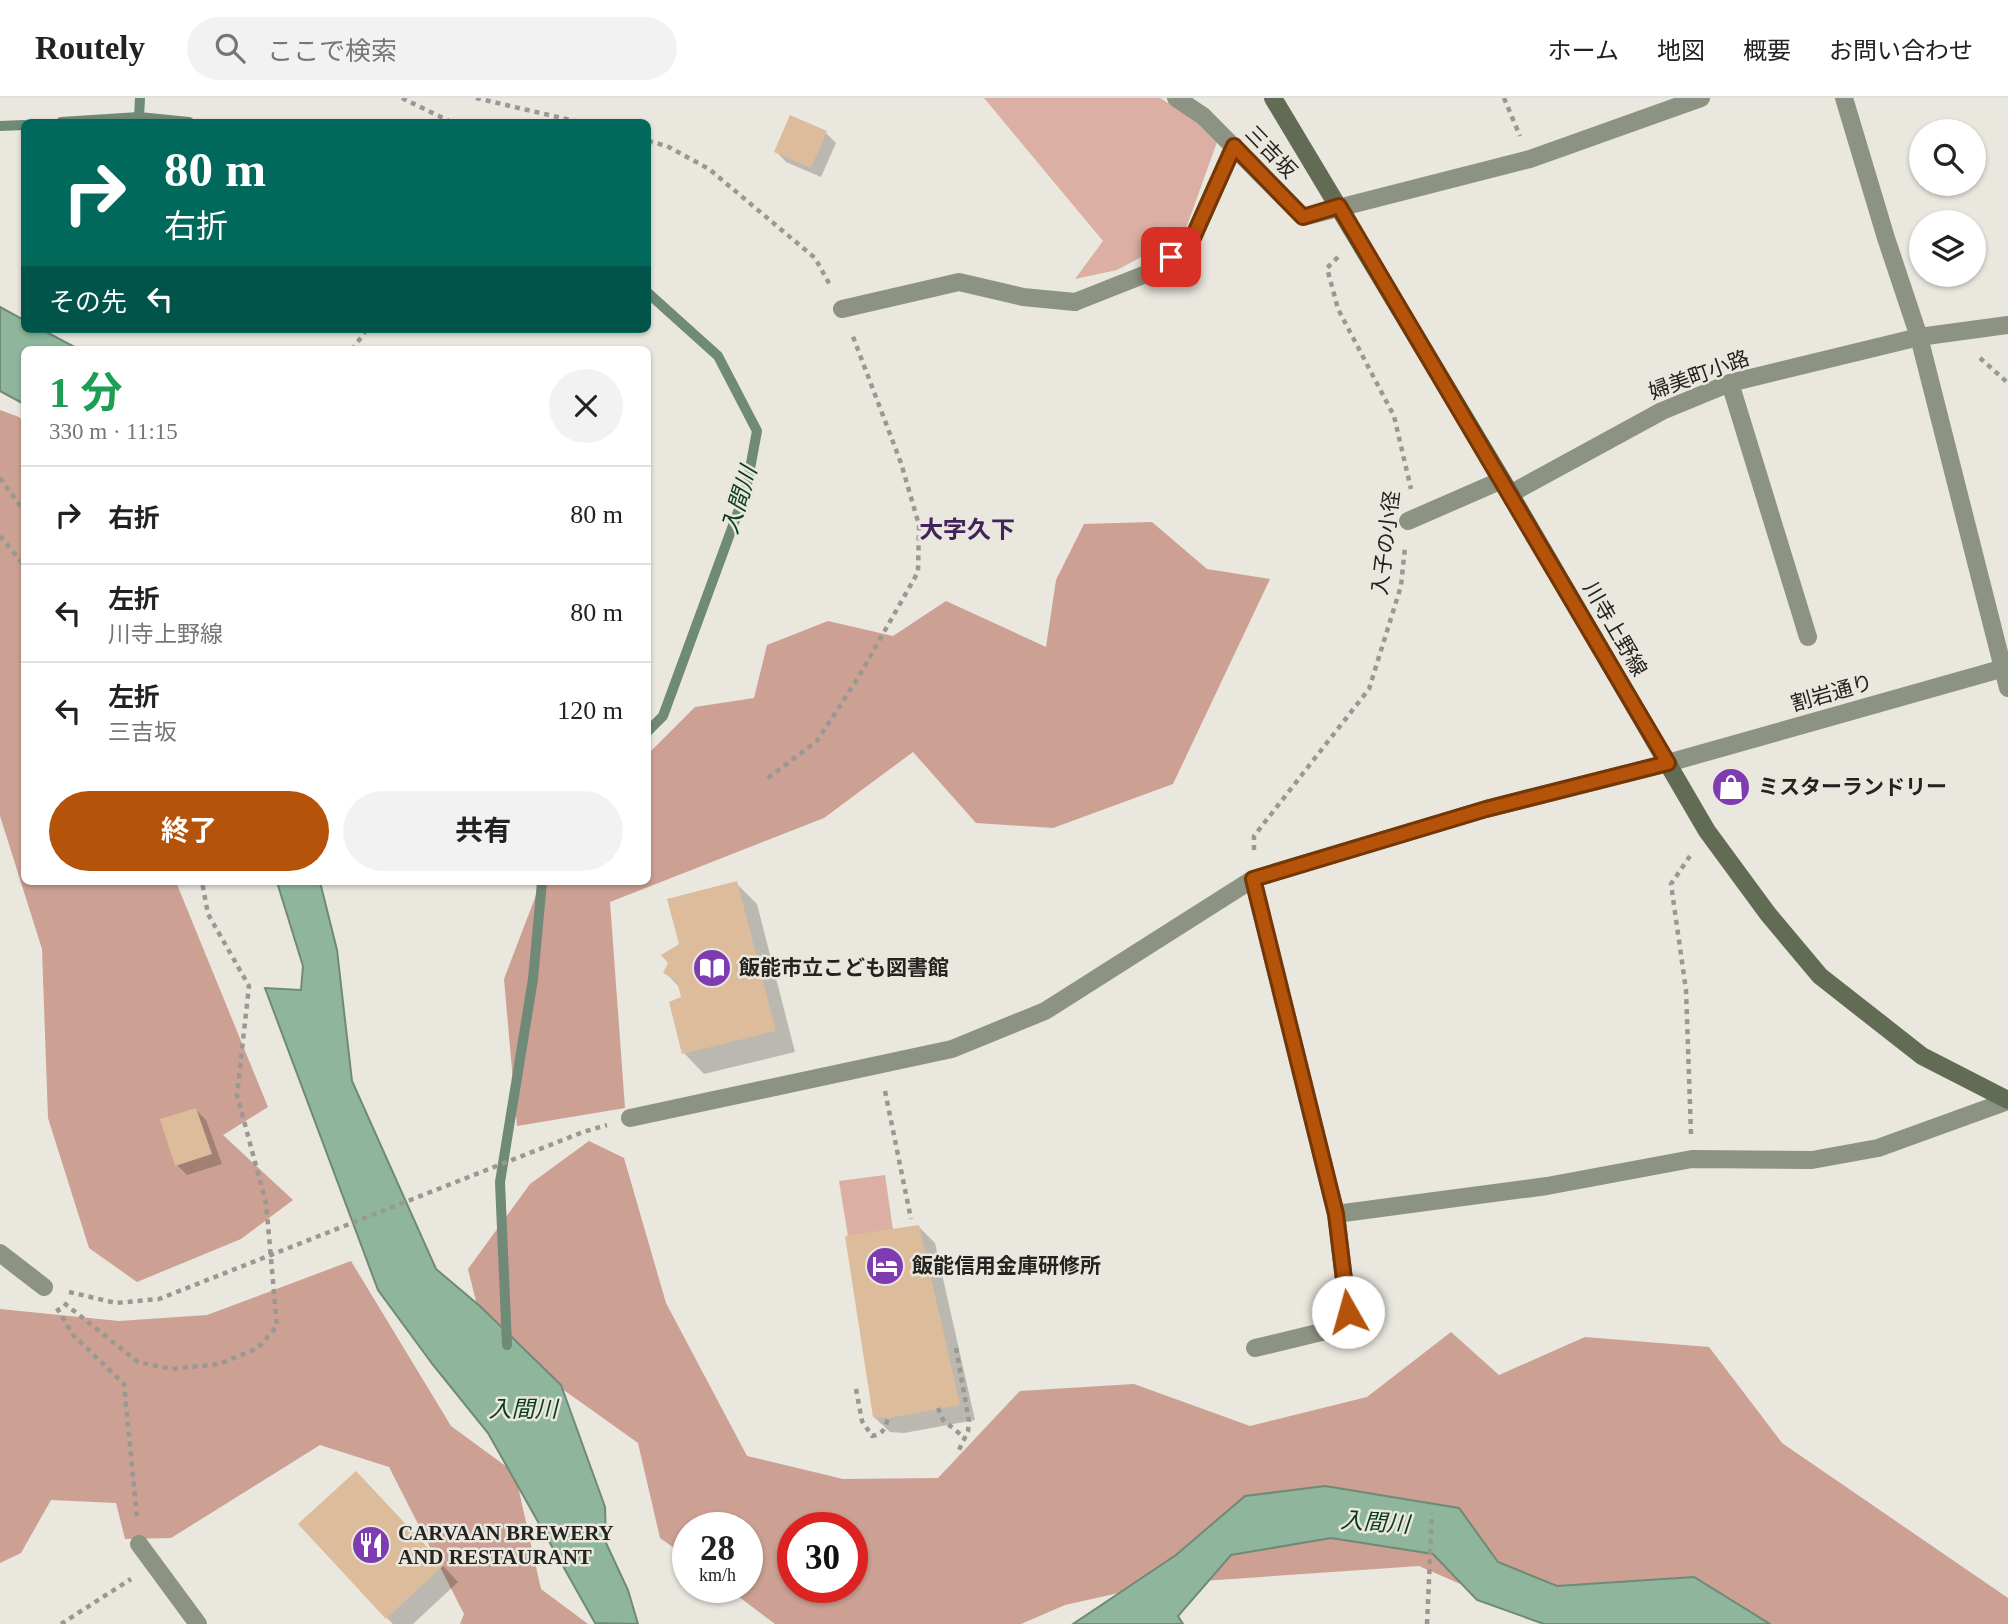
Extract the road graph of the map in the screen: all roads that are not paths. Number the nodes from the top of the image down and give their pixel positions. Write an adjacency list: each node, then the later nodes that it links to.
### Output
1 (1176, 98): 5 (street, 三吉坂)
2 (1273, 98): 6 (street, 川寺上野線)
3 (1701, 98): 6 (street)
4 (1844, 98): 9 (street)
5 (1234, 146): 6 (street, 三吉坂); 7 (street)
6 (1339, 206): 11 (street, 川寺上野線)
7 (842, 309)
8 (2008, 325): 9 (street, 婦美町小路)
9 (1919, 337): 10 (street, 婦美町小路); 14 (street)
10 (1730, 383): 11 (street, 婦美町小路); 13 (street)
11 (1506, 487): 12 (street, 婦美町小路); 16 (street, 川寺上野線)
12 (1408, 521)
13 (1808, 637)
14 (2005, 667): 15 (street); 16 (street, 割岩通り)
15 (2008, 688)
16 (1668, 763): 17 (street, 割岩通り); 18 (street, 川寺上野線)
17 (1253, 879): 19 (street, 割岩通り); 20 (street)
18 (2008, 1100): 20 (street)
19 (630, 1118)
20 (1336, 1214): 23 (street)
21 (0, 1253): 22 (street)
22 (44, 1287)
23 (1255, 1348)
24 (139, 1544): 25 (street)
25 (198, 1624)

